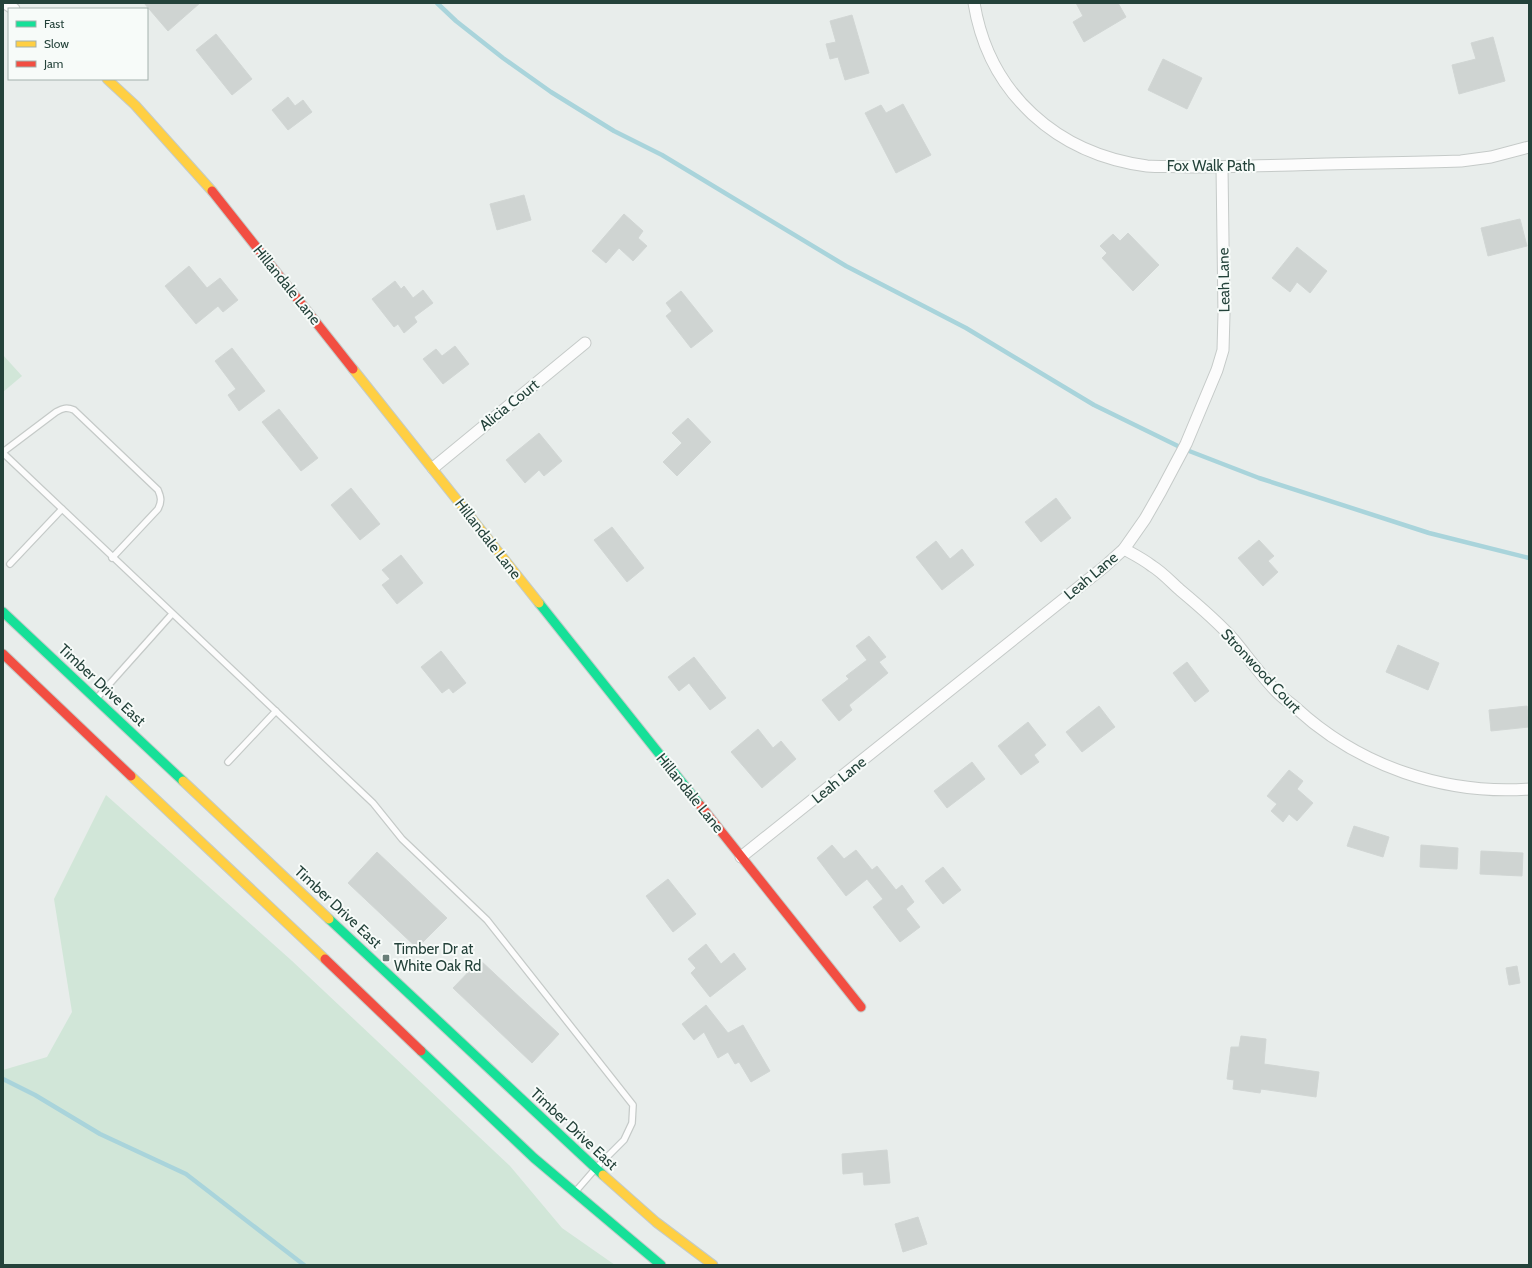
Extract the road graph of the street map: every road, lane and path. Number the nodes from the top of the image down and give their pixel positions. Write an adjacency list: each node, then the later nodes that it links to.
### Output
1 (974, 3): 4 (street, Fox Walk Path)
2 (108, 80): 7 (main road, Hillandale Lane)
3 (1529, 147): 4 (street, Fox Walk Path)
4 (1222, 167): 9 (street, Leah Lane)
5 (585, 343): 7 (street, Alicia Court)
6 (3, 453): 8 (lane); 10 (lane)
7 (432, 468): 19 (main road, Hillandale Lane)
8 (62, 510): 10 (lane); 11 (lane)
9 (1124, 549): 18 (street, Stronwood Court); 19 (street, Leah Lane)
10 (112, 558): 13 (lane)
11 (10, 564)
12 (3, 612): 15 (main road, Timber Drive East)
13 (172, 614): 15 (lane); 16 (lane)
14 (3, 654): 22 (main road)
15 (96, 699): 21 (main road, Timber Drive East)
16 (276, 711): 17 (lane); 21 (lane)
17 (228, 762)
18 (1529, 789)
19 (741, 857): 20 (main road, Hillandale Lane)
20 (861, 1007)
21 (596, 1168): 22 (lane); 24 (main road, Timber Drive East)
22 (575, 1192): 23 (main road)
23 (661, 1265)
24 (713, 1265)

